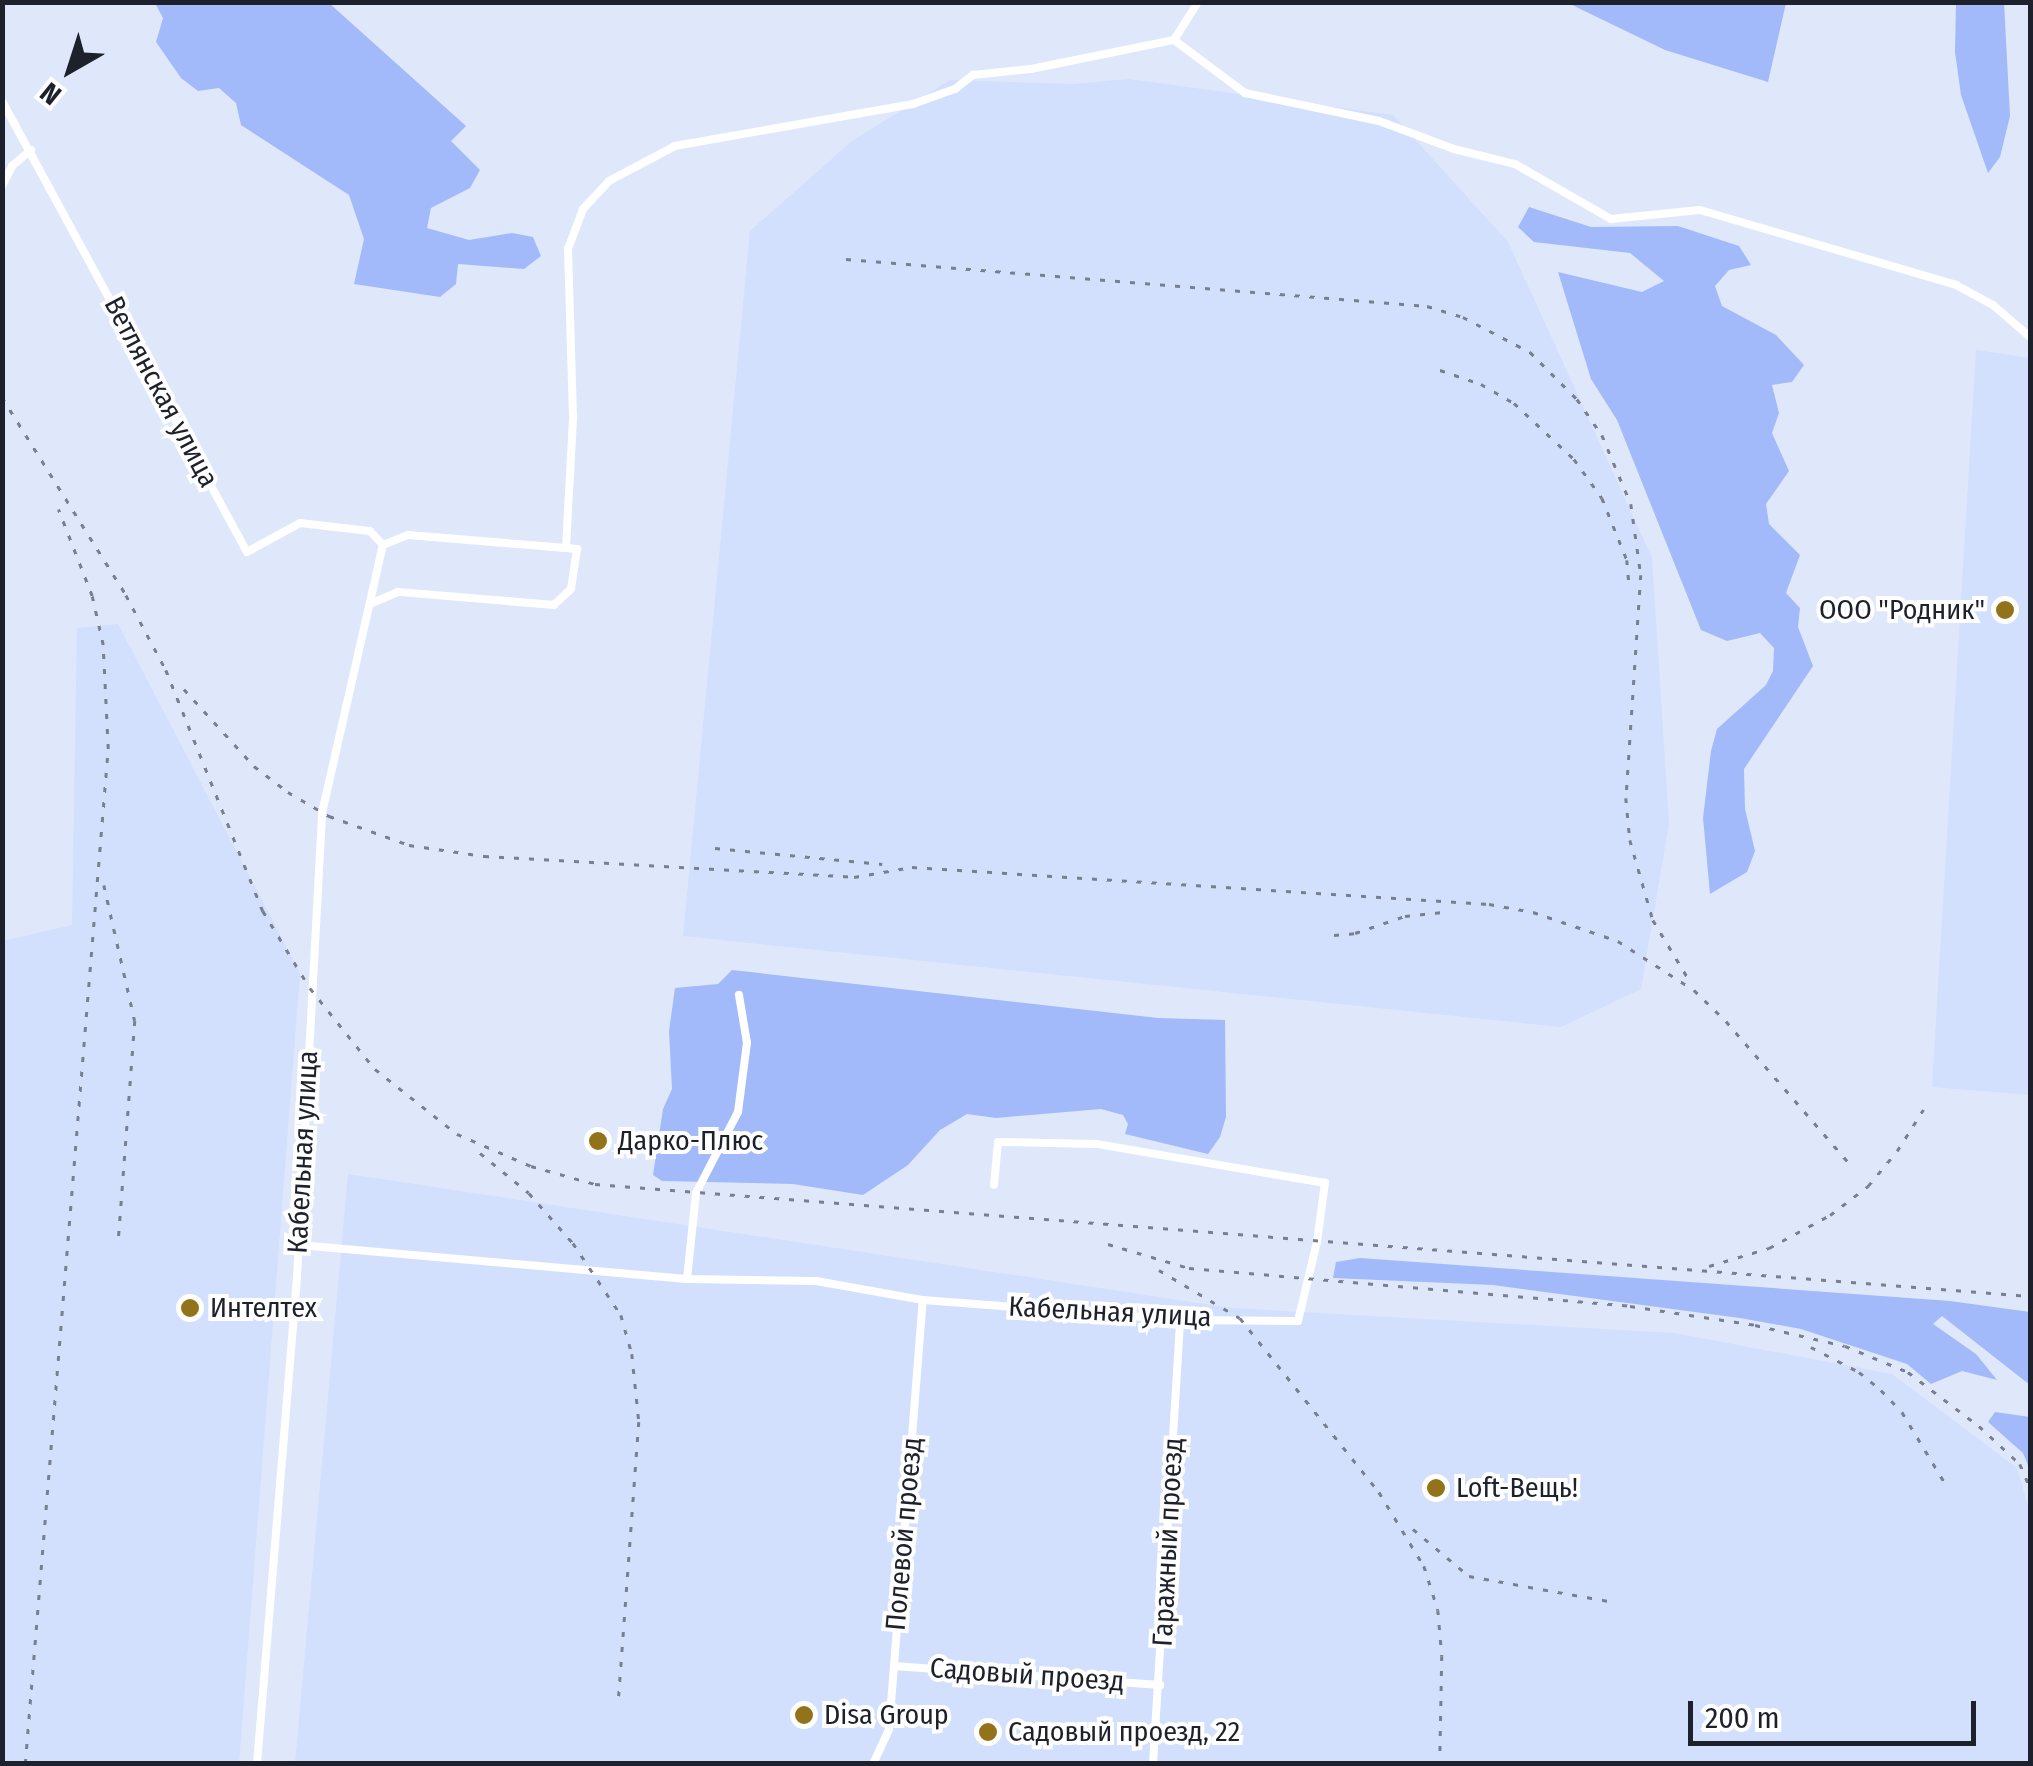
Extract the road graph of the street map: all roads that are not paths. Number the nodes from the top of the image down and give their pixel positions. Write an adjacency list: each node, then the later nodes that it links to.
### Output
1 (1198, 2): 2 (street)
2 (1174, 40): 7 (street); 9 (street)
3 (2, 100): 4 (street, Ветлянская улица)
4 (30, 150): 5 (street); 8 (street, Ветлянская улица)
5 (7, 167): 6 (street)
6 (2, 186)
7 (2030, 337)
8 (383, 545): 9 (street); 10 (street, Кабельная улица)
9 (566, 548): 10 (street)
10 (370, 604): 13 (street, Кабельная улица)
11 (738, 995): 14 (street)
12 (994, 1185): 16 (street, Кабельная улица)
13 (299, 1245): 14 (street, Кабельная улица); 19 (street, Кабельная улица)
14 (687, 1279): 15 (street, Кабельная улица)
15 (923, 1300): 16 (street, Кабельная улица); 17 (street, Полевой проезд)
16 (1180, 1320): 18 (street, Гаражный проезд)
17 (894, 1666): 18 (street, Садовый проезд); 20 (street, Полевой проезд)
18 (1160, 1685): 21 (street, Гаражный проезд)
19 (257, 1764)
20 (874, 1764)
21 (1153, 1764)

